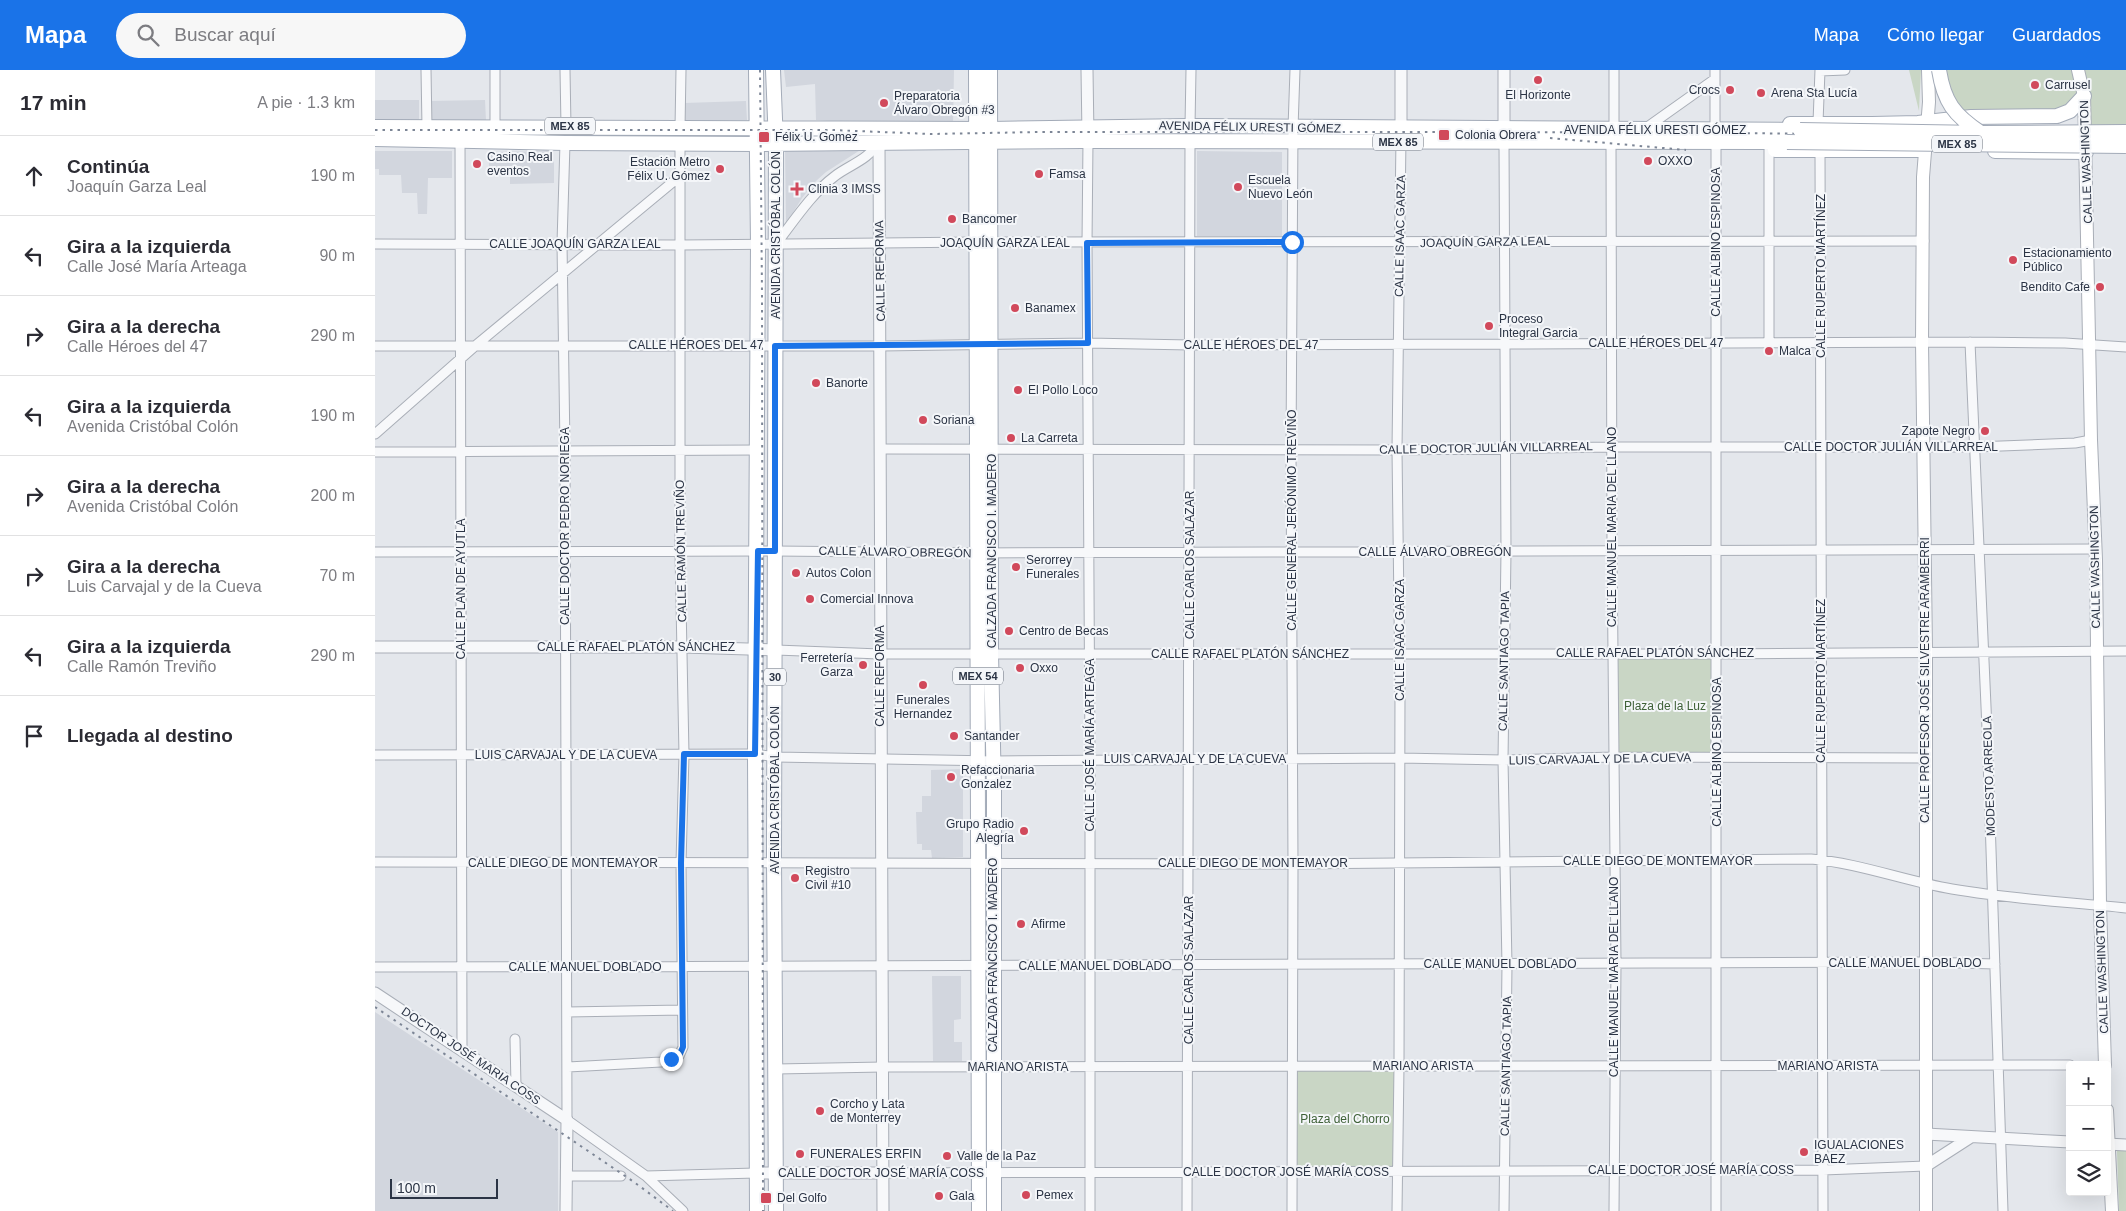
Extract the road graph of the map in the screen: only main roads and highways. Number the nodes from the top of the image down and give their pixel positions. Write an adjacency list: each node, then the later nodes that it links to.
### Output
1 (756, 70): 13 (main road, AVENIDA CRISTÓBAL COLÓN / 30)
2 (773, 70): 14 (main road, AVENIDA CRISTÓBAL COLÓN / 30)
3 (976, 70): 19 (main road, CALZADA FRANCISCO I. MADERO / MEX 54)
4 (990, 70): 19 (main road, CALZADA FRANCISCO I. MADERO / MEX 54)
5 (1928, 70): 10 (main road, CALLE PROFESOR JOSÉ SILVESTRE ARAMBERRI)
6 (1939, 70): 17 (main road, bridge)
7 (2078, 70): 8 (main road, CALLE WASHINGTON)
8 (2084, 96): 9 (main road); 30 (main road, CALLE WASHINGTON)
9 (2057, 116): 10 (main road); 29 (main road)
10 (1927, 122): 11 (main road); 27 (main road, CALLE PROFESOR JOSÉ SILVESTRE ARAMBERRI)
11 (1872, 124): 22 (main road); 28 (main road)
12 (375, 127): 16 (main road, AVENIDA FÉLIX URESTI GÓMEZ / MEX 85)
13 (758, 127): 14 (main road, AVENIDA FÉLIX URESTI GÓMEZ / MEX 85); 16 (main road, AVENIDA FÉLIX URESTI GÓMEZ / MEX 85); 24 (main road, AVENIDA CRISTÓBAL COLÓN / 30)
14 (776, 128): 19 (main road, AVENIDA FÉLIX URESTI GÓMEZ / MEX 85); 25 (main road, AVENIDA CRISTÓBAL COLÓN / 30)
15 (2126, 132): 17 (main road, AVENIDA FÉLIX URESTI GÓMEZ / MEX 85, bridge)
16 (460, 133): 23 (main road, AVENIDA FÉLIX URESTI GÓMEZ / MEX 85); 24 (main road, AVENIDA FÉLIX URESTI GÓMEZ / MEX 85)
17 (1982, 133): 22 (main road, AVENIDA FÉLIX URESTI GÓMEZ / MEX 85, bridge)
18 (1292, 134): 19 (main road, AVENIDA FÉLIX URESTI GÓMEZ / MEX 85); 19 (main road, AVENIDA FÉLIX URESTI GÓMEZ / MEX 85); 20 (main road, AVENIDA FÉLIX URESTI GÓMEZ / MEX 85)
19 (983, 135): 25 (main road, AVENIDA FÉLIX URESTI GÓMEZ / MEX 85); 31 (main road, CALZADA FRANCISCO I. MADERO / MEX 54); 31 (main road, CALZADA FRANCISCO I. MADERO / MEX 54)
20 (1504, 135): 21 (main road, AVENIDA FÉLIX URESTI GÓMEZ / MEX 85); 21 (main road, AVENIDA FÉLIX URESTI GÓMEZ / MEX 85)
21 (1715, 136): 22 (main road, AVENIDA FÉLIX URESTI GÓMEZ / MEX 85)
22 (1746, 136): 26 (main road, AVENIDA FÉLIX URESTI GÓMEZ / MEX 85, bridge); 28 (main road)
23 (375, 139)
24 (758, 144): 25 (main road, AVENIDA FÉLIX URESTI GÓMEZ / MEX 85); 36 (main road, AVENIDA CRISTÓBAL COLÓN / 30)
25 (776, 144): 37 (main road, AVENIDA CRISTÓBAL COLÓN / 30)
26 (2126, 146)
27 (1925, 150): 28 (main road); 29 (main road); 40 (main road, CALLE PROFESOR JOSÉ SILVESTRE ARAMBERRI)
28 (1870, 151)
29 (2057, 152): 30 (main road)
30 (2086, 152): 33 (main road, CALLE WASHINGTON)
31 (985, 653): 32 (main road, CALZADA FRANCISCO I. MADERO / MEX 54); 32 (main road, CALZADA FRANCISCO I. MADERO / MEX 54)
32 (986, 966): 34 (main road, CALZADA FRANCISCO I. MADERO / MEX 54)
33 (2105, 1061)
34 (986, 1067): 38 (main road, CALZADA FRANCISCO I. MADERO / MEX 54); 39 (main road, CALZADA FRANCISCO I. MADERO / MEX 54)
35 (2108, 1151): 41 (main road)
36 (757, 1211)
37 (776, 1211)
38 (979, 1211)
39 (994, 1211)
40 (1926, 1211)
41 (2112, 1211)

